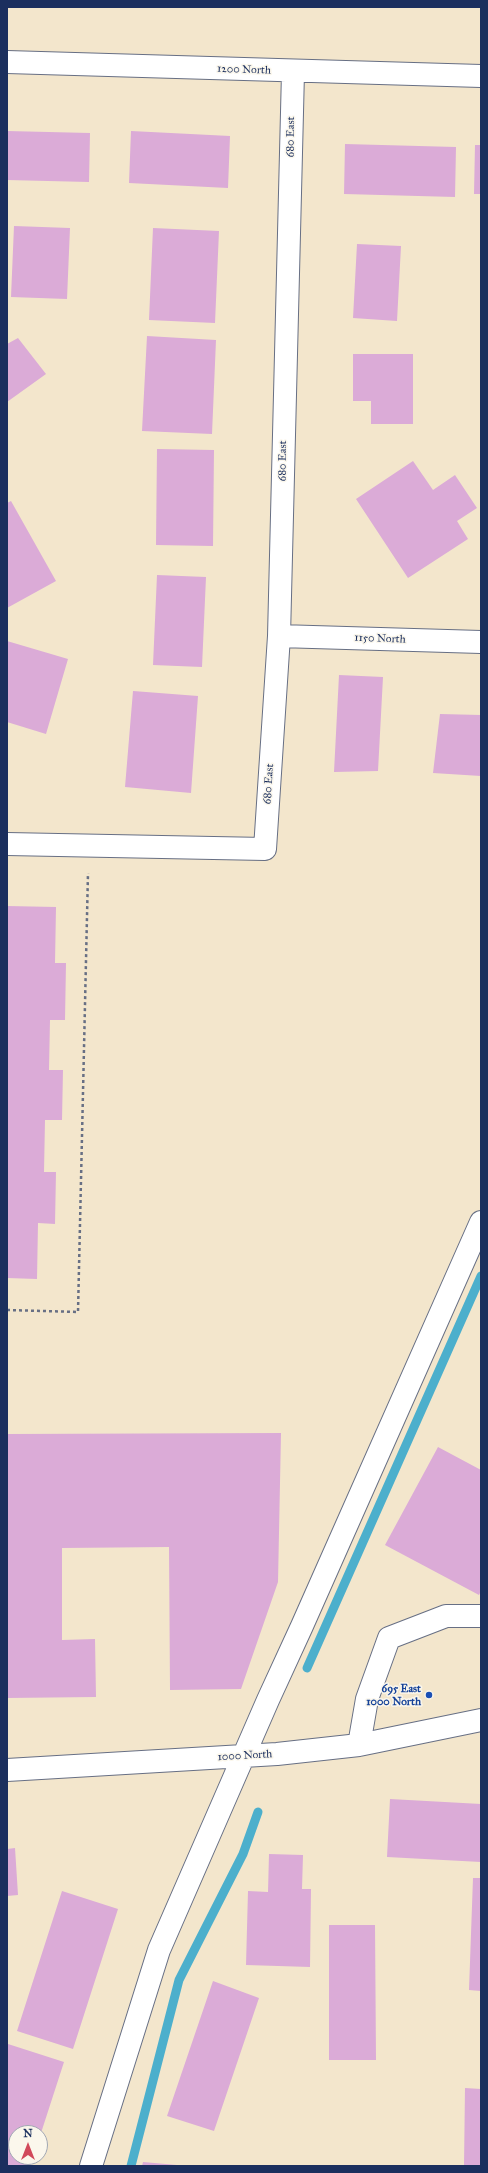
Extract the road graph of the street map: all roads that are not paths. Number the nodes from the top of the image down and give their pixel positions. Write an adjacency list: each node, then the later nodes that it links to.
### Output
1 (7, 62): 2 (street, 1200 North)
2 (293, 72): 3 (street, 1200 North); 4 (street, 680 East)
3 (481, 76)
4 (279, 636): 5 (street, 1150 North); 6 (street, 680 East)
5 (481, 642)
6 (7, 844)
7 (481, 1222): 11 (street)
8 (481, 1616): 10 (street)
9 (481, 1720): 10 (street, 1000 North)
10 (359, 1745): 11 (street, 1000 North)
11 (245, 1756): 12 (street, 1000 North); 13 (street)
12 (7, 1770)
13 (91, 2166)

